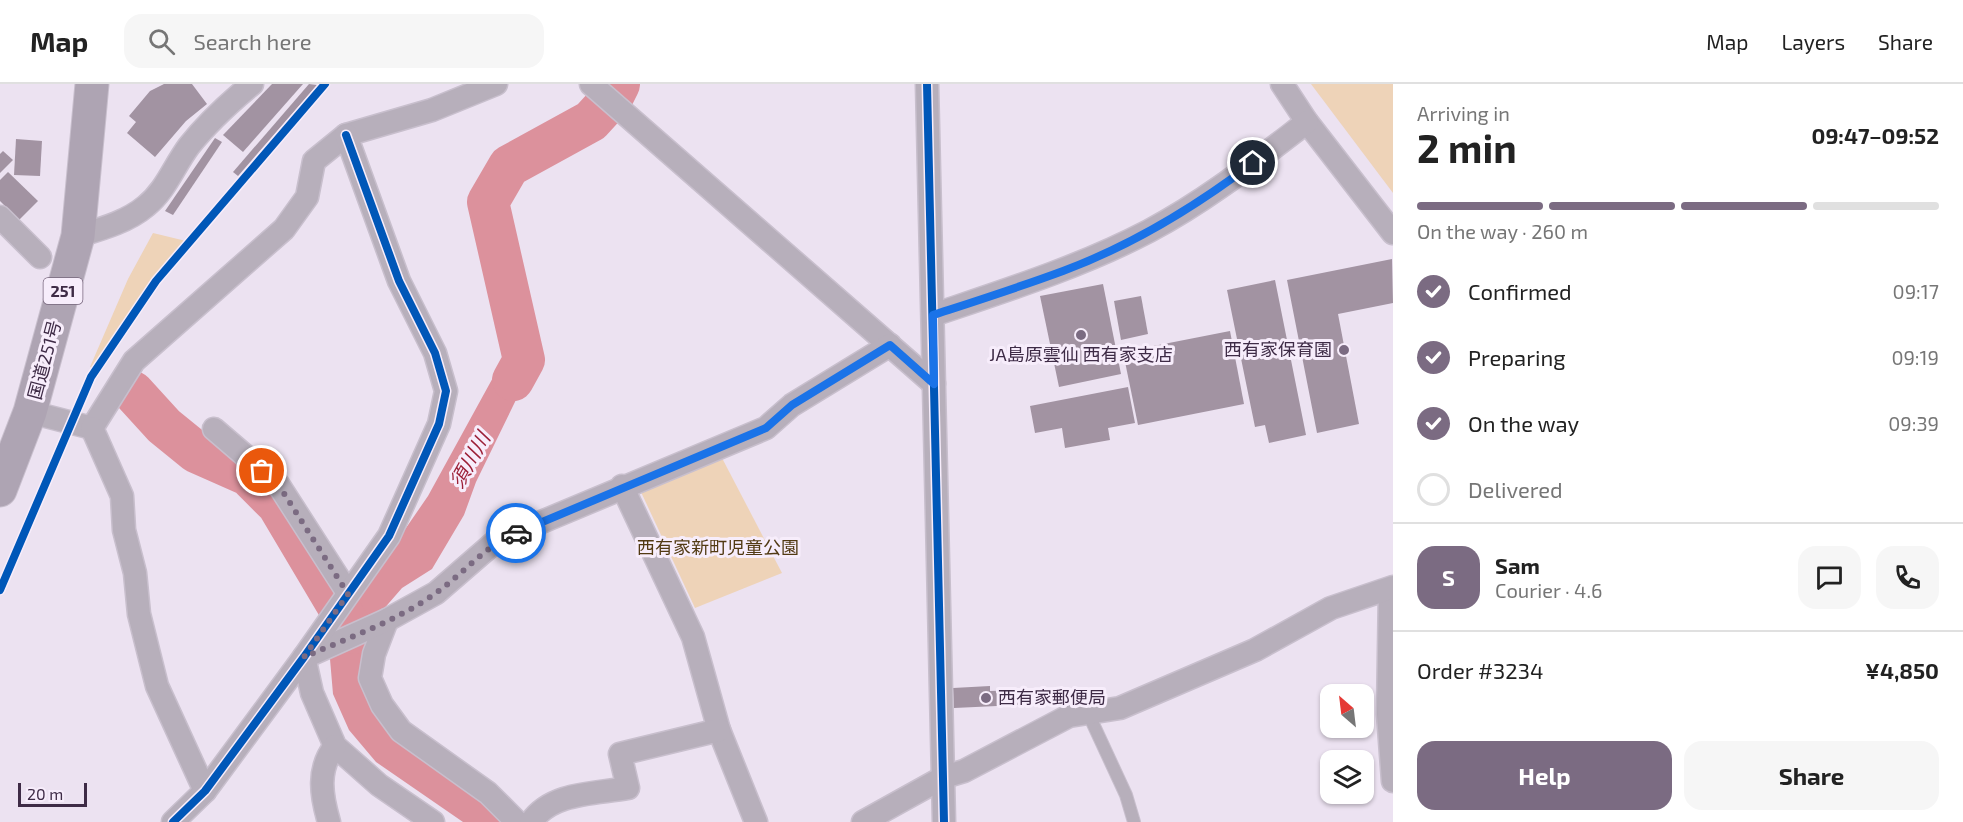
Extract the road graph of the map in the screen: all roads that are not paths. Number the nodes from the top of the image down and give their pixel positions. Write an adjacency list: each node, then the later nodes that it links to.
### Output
1 (92, 84): 11 (highway, 国道251号 / 251)
2 (252, 84): 11 (street)
3 (496, 84): 8 (street)
4 (927, 84): 13 (street)
5 (1282, 84): 7 (street)
6 (605, 97): 14 (street)
7 (1307, 122): 10 (street); 13 (street)
8 (346, 135): 17 (street); 22 (street)
9 (0, 217): 12 (street)
10 (1393, 233)
11 (78, 236): 16 (highway, 国道251号 / 251)
12 (40, 257)
13 (933, 315): 15 (street)
14 (890, 345): 15 (street); 20 (street)
15 (934, 384): 28 (street)
16 (30, 412): 17 (street); 19 (highway, 国道251号 / 251)
17 (92, 429): 30 (street)
18 (214, 429): 22 (street)
19 (3, 472)
20 (622, 486): 23 (street); 26 (street)
21 (1391, 588): 25 (street); 29 (street)
22 (341, 603): 24 (street)
23 (383, 622): 24 (street); 34 (street)
24 (314, 653): 27 (street); 30 (street)
25 (1088, 713): 28 (street); 39 (lane)
26 (719, 730): 35 (street); 36 (street)
27 (335, 746): 32 (street); 33 (street)
28 (944, 777): 37 (street); 38 (street)
29 (1393, 781)
30 (205, 791): 31 (street)
31 (173, 822)
32 (329, 822)
33 (434, 822)
34 (518, 822)
35 (531, 822)
36 (756, 822)
37 (863, 822)
38 (944, 822)
39 (1134, 822)

